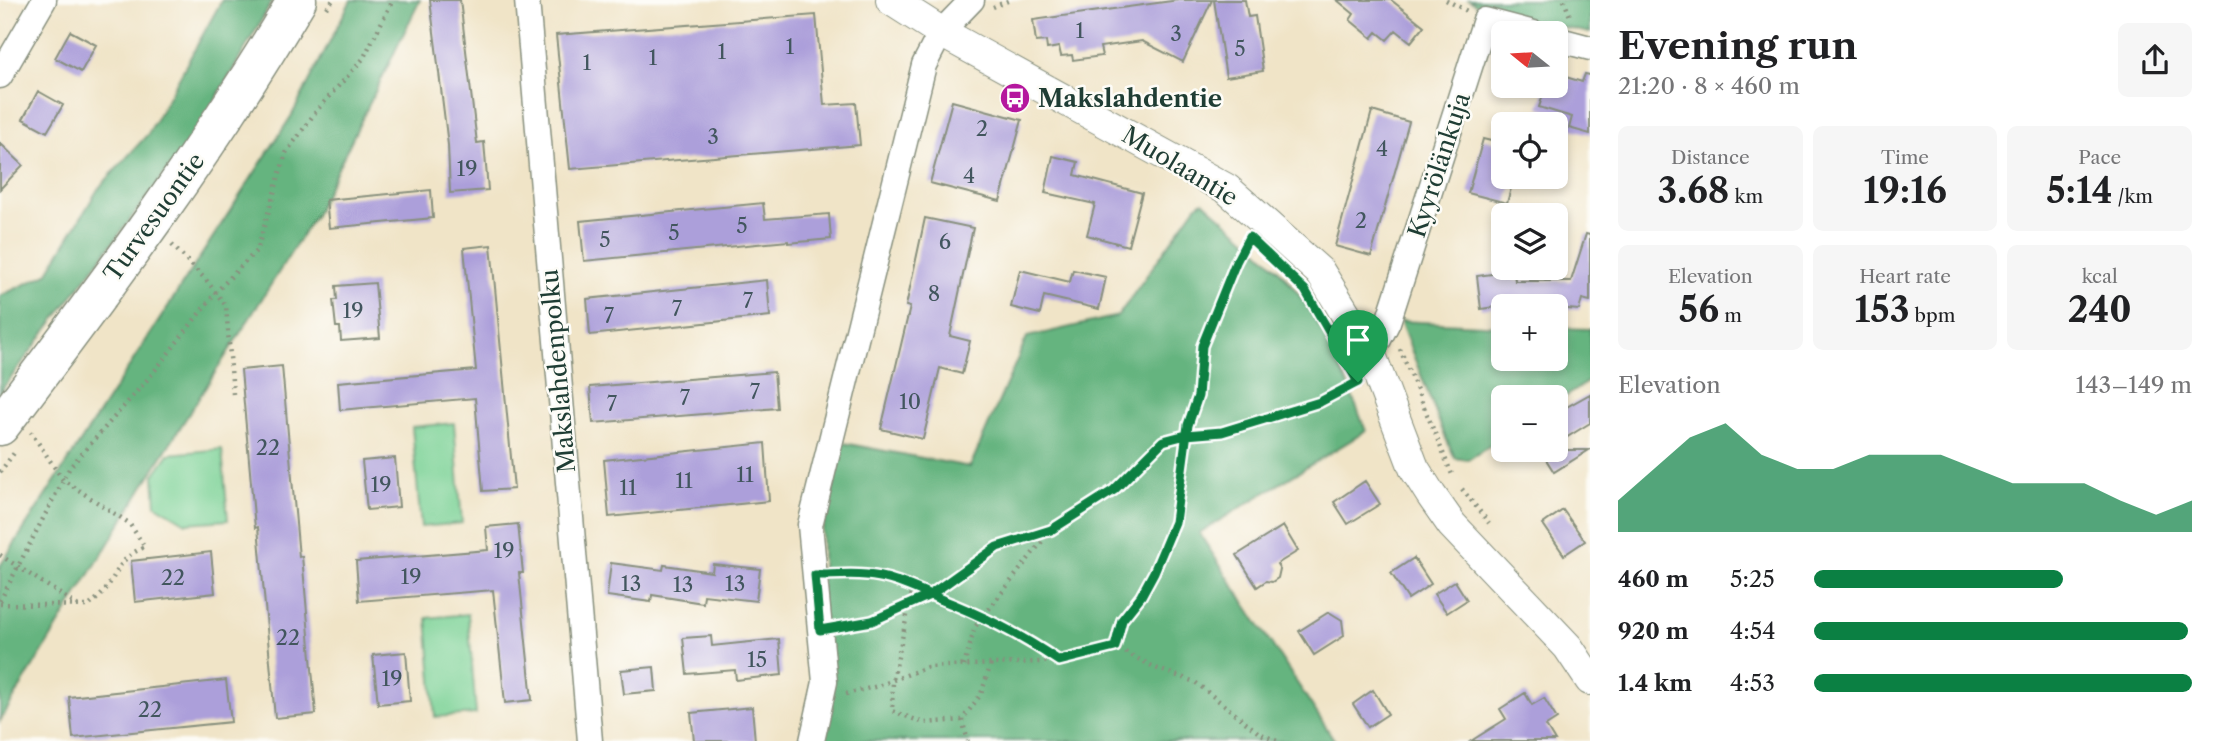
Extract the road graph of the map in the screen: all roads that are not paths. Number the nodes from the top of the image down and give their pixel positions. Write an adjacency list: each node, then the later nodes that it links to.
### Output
1 (44, 0): 10 (street)
2 (297, 0): 12 (main road, Turvesuontie)
3 (527, 0): 14 (street, Makslahdenpolku)
4 (891, 0): 7 (street, Muolaantie)
5 (972, 0): 7 (street)
6 (1491, 22): 11 (street, Kyyrölänkuja)
7 (941, 32): 11 (street, Muolaantie); 15 (street)
8 (1568, 42): 9 (street)
9 (1590, 48)
10 (0, 76)
11 (1365, 373): 13 (street, Muolaantie)
12 (15, 428)
13 (1590, 680)
14 (590, 741)
15 (812, 741)

